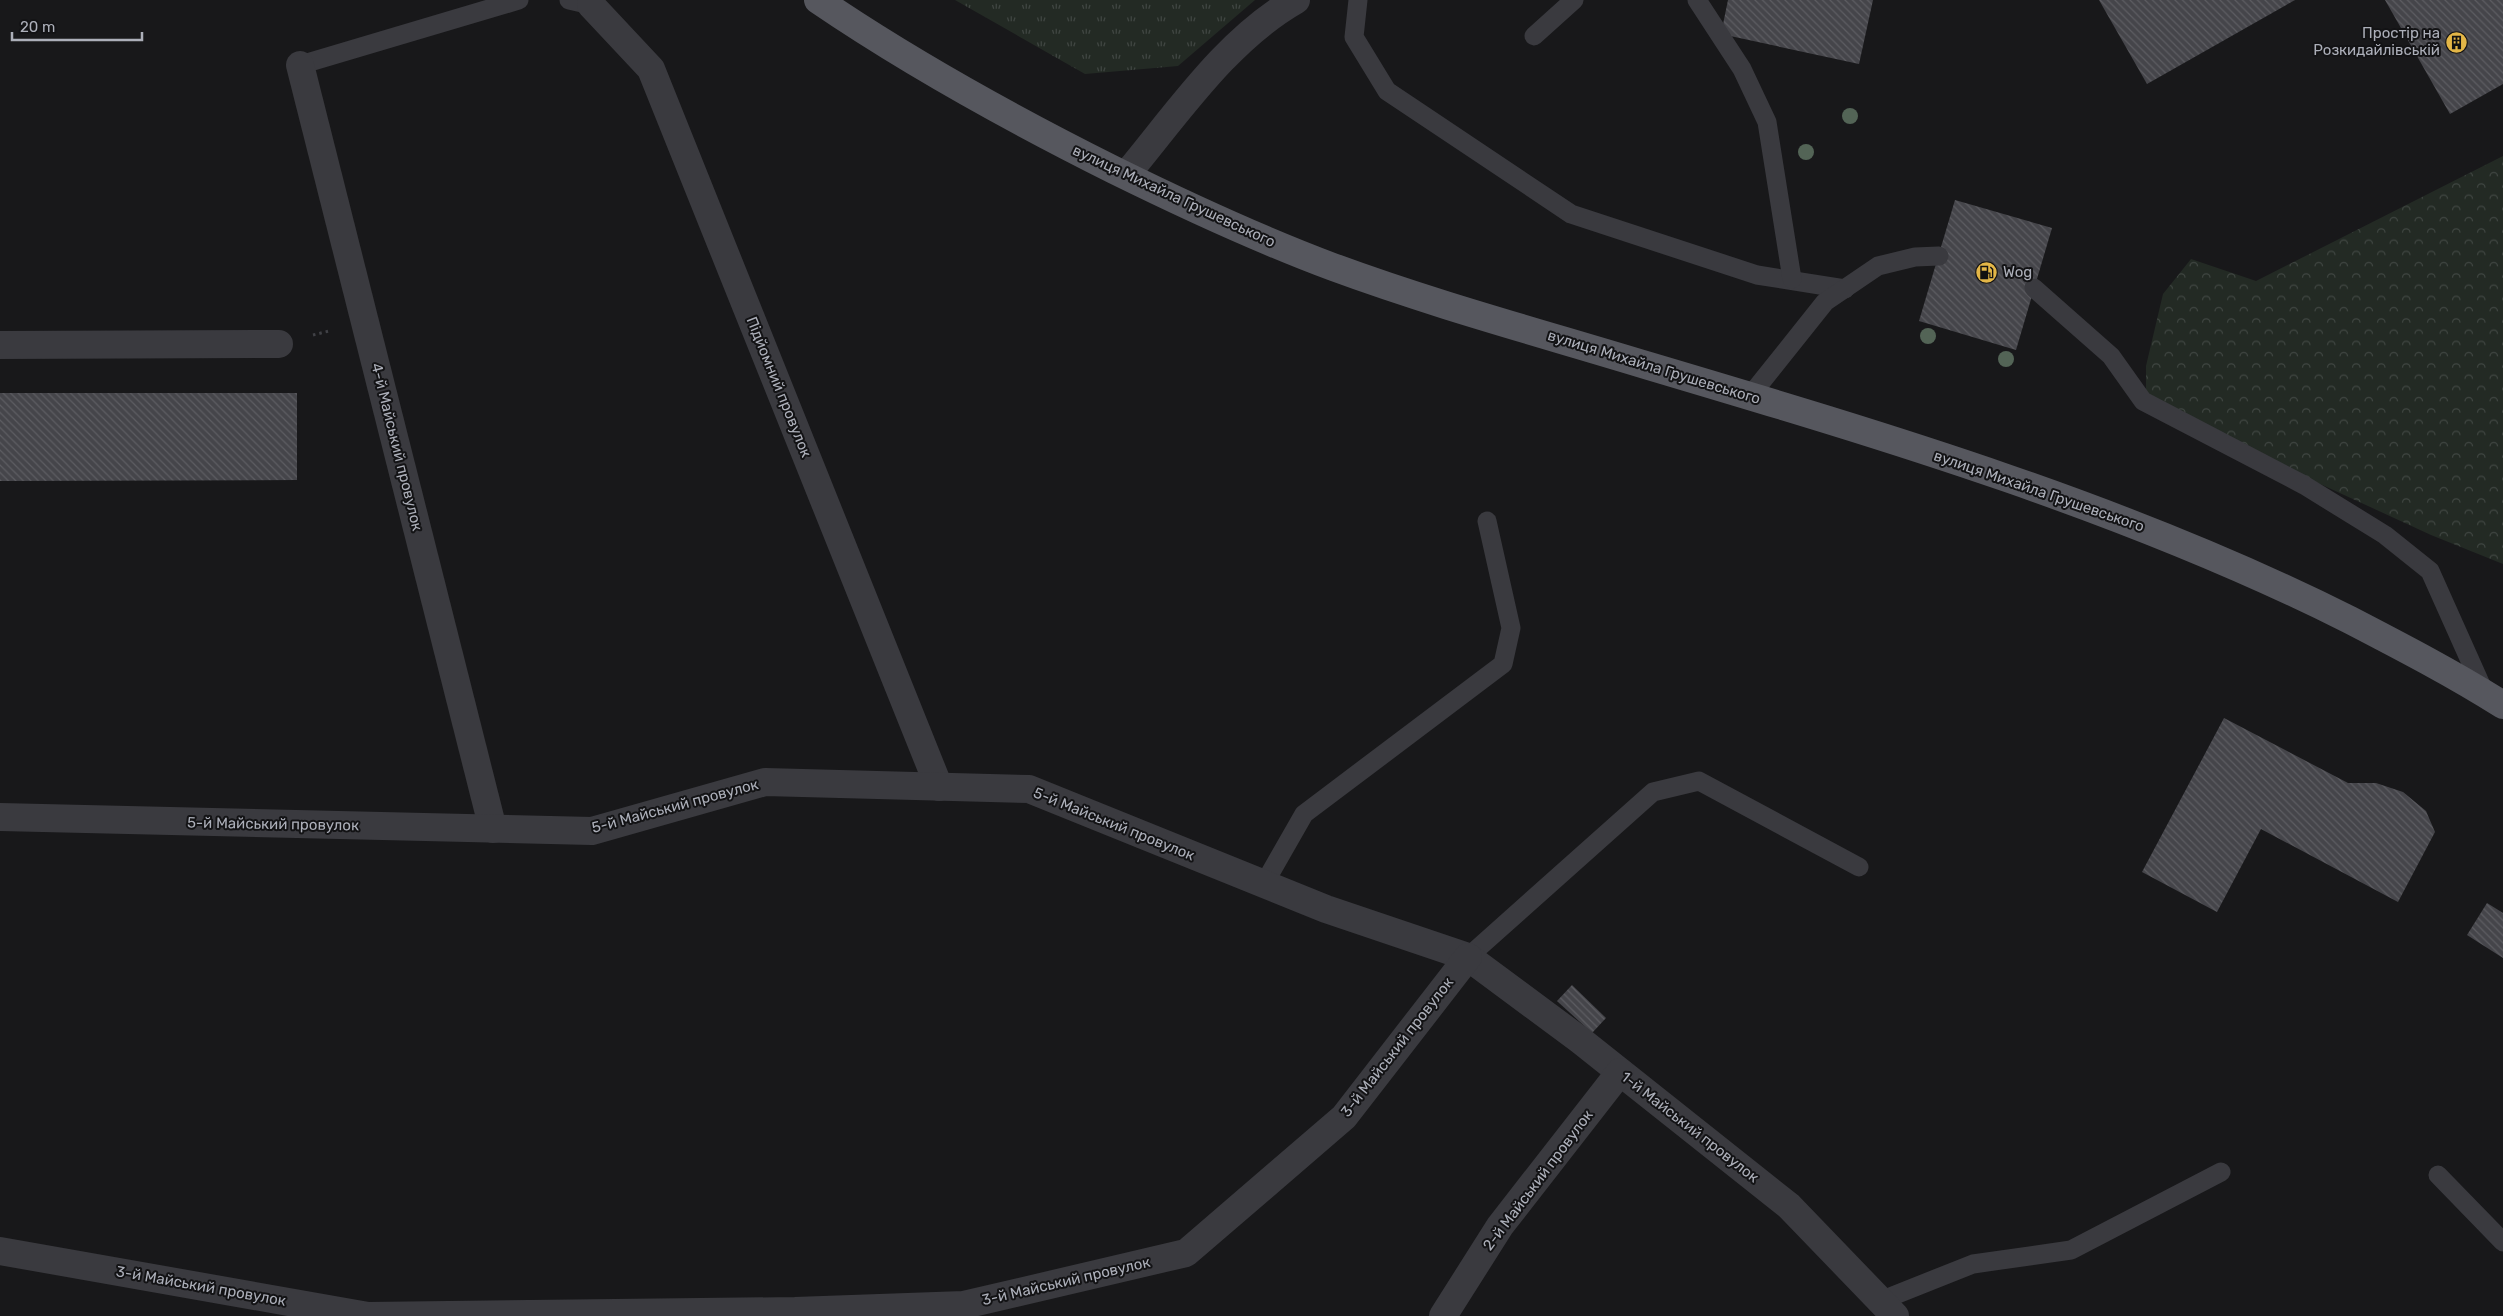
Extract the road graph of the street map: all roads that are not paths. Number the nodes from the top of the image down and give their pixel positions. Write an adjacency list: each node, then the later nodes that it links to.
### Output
1 (519, 0): 9 (lane)
2 (818, 0): 10 (main road, вулиця Михайла Грушевського)
3 (1296, 0): 10 (street)
4 (1358, 0): 12 (lane)
5 (1574, 0): 8 (lane)
6 (1697, 0): 12 (lane)
7 (580, 2): 20 (street, Підйомний провулок)
8 (1534, 36)
9 (300, 65): 22 (street, 4-й Майський провулок)
10 (1126, 175): 17 (main road, вулиця Михайла Грушевського)
11 (1939, 256): 14 (lane)
12 (1792, 279): 14 (lane)
13 (2034, 288): 19 (lane)
14 (1845, 289): 17 (lane)
15 (279, 344): 16 (street)
16 (0, 345)
17 (1750, 396): 19 (main road, вулиця Михайла Грушевського)
18 (1487, 522): 24 (lane)
19 (2494, 699)
20 (939, 787): 22 (street, 5-й Майський провулок); 24 (street, 5-й Майський провулок)
21 (0, 817): 22 (street, 5-й Майський провулок)
22 (493, 830)
23 (1859, 867): 25 (lane)
24 (1264, 884): 25 (street, 5-й Майський провулок)
25 (1468, 957): 26 (street, 1-й Майський провулок); 30 (street, 3-й Майський провулок)
26 (1620, 1072): 31 (street, 1-й Майський провулок); 32 (street, 2-й Майський провулок)
27 (2221, 1172): 31 (lane)
28 (2438, 1175): 29 (lane)
29 (2503, 1242)
30 (0, 1251)
31 (1888, 1309)
32 (1443, 1316)

